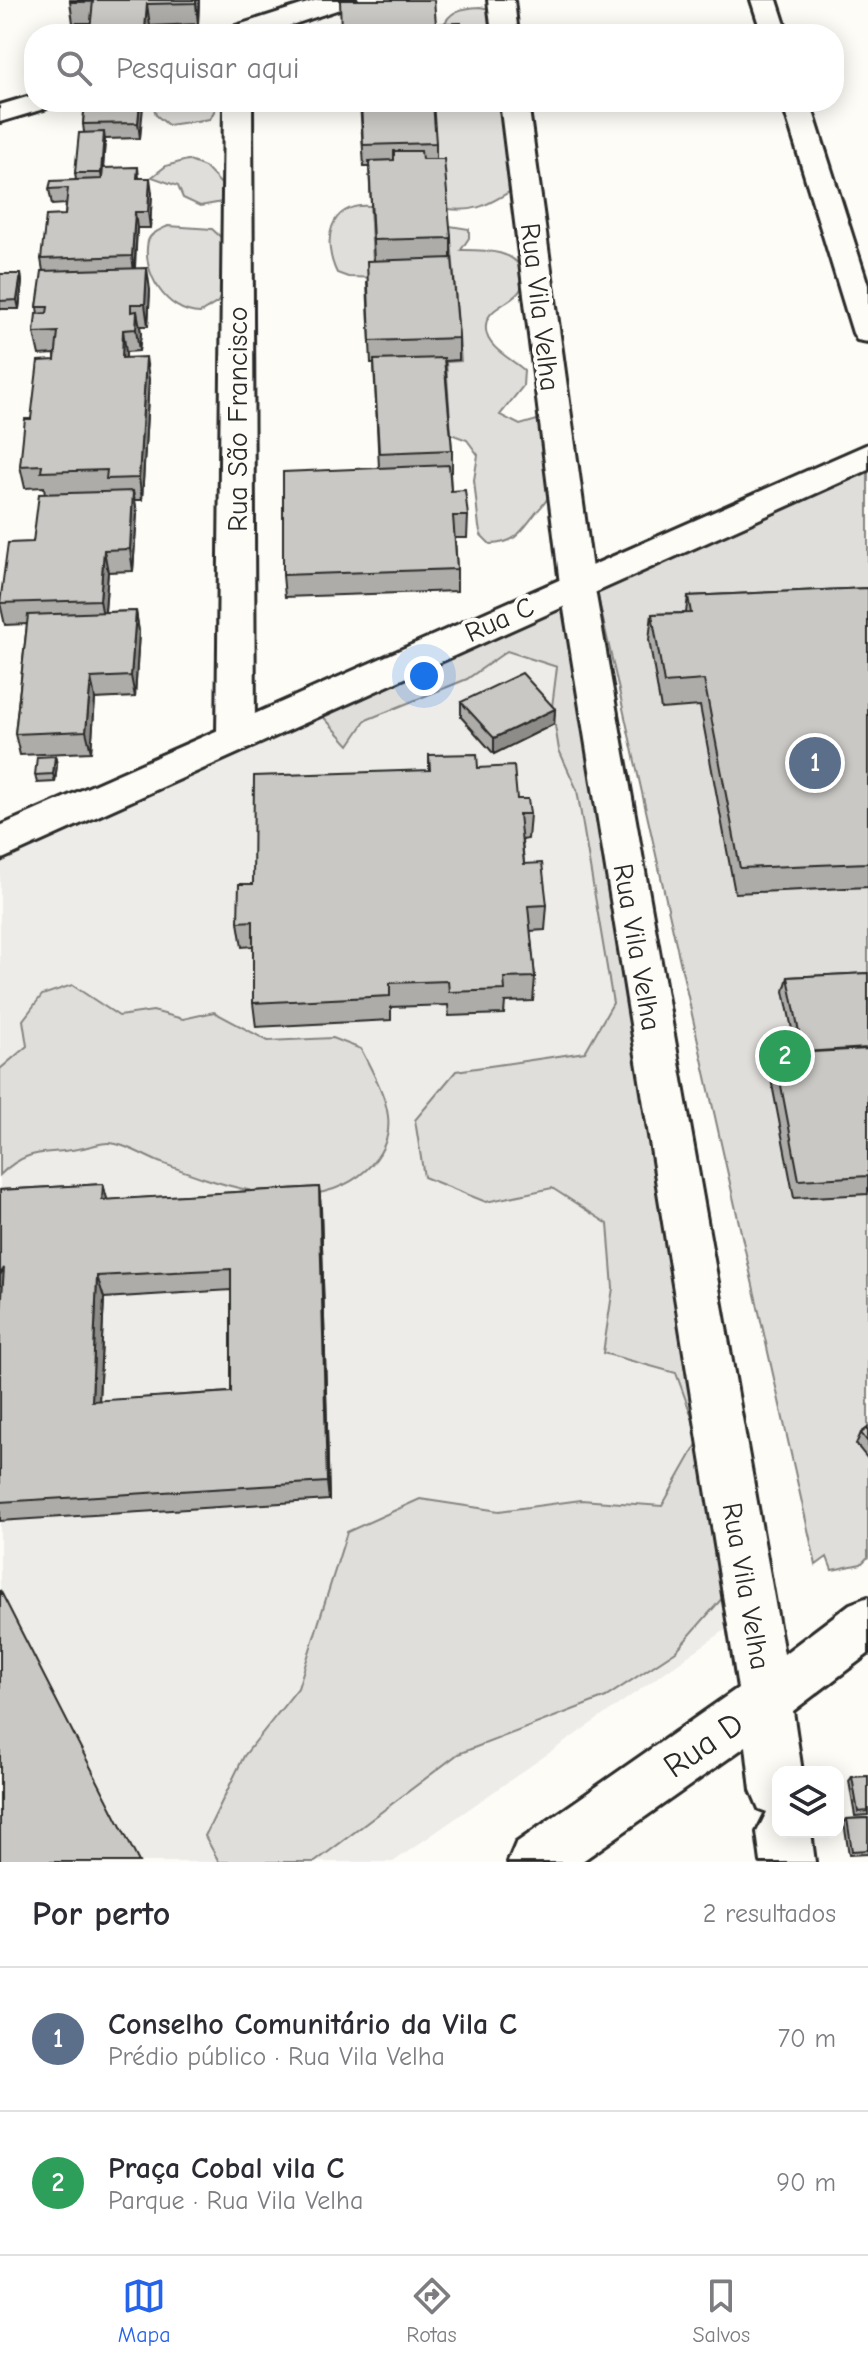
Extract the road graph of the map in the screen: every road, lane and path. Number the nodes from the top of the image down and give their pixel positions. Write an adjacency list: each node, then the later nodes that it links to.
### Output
1 (343, 0): 4 (street)
2 (501, 0): 5 (street)
3 (764, 0): 6 (street)
4 (253, 24)
5 (504, 24)
6 (772, 24)
7 (24, 106): 11 (street)
8 (238, 112): 15 (street, Rua São Francisco)
9 (515, 112): 14 (street, Rua Vila Velha)
10 (799, 112): 12 (street)
11 (0, 114)
12 (868, 333)
13 (868, 456): 14 (street, Rua C)
14 (577, 584): 15 (street, Rua C); 18 (street, Rua Vila Velha)
15 (236, 737): 16 (street, Rua C)
16 (0, 844)
17 (868, 1622): 18 (street, Rua D)
18 (766, 1700): 19 (street, Rua Vila Velha); 21 (street, Rua D)
19 (775, 1766)
20 (785, 1838): 22 (street)
21 (535, 1862)
22 (788, 1862)

